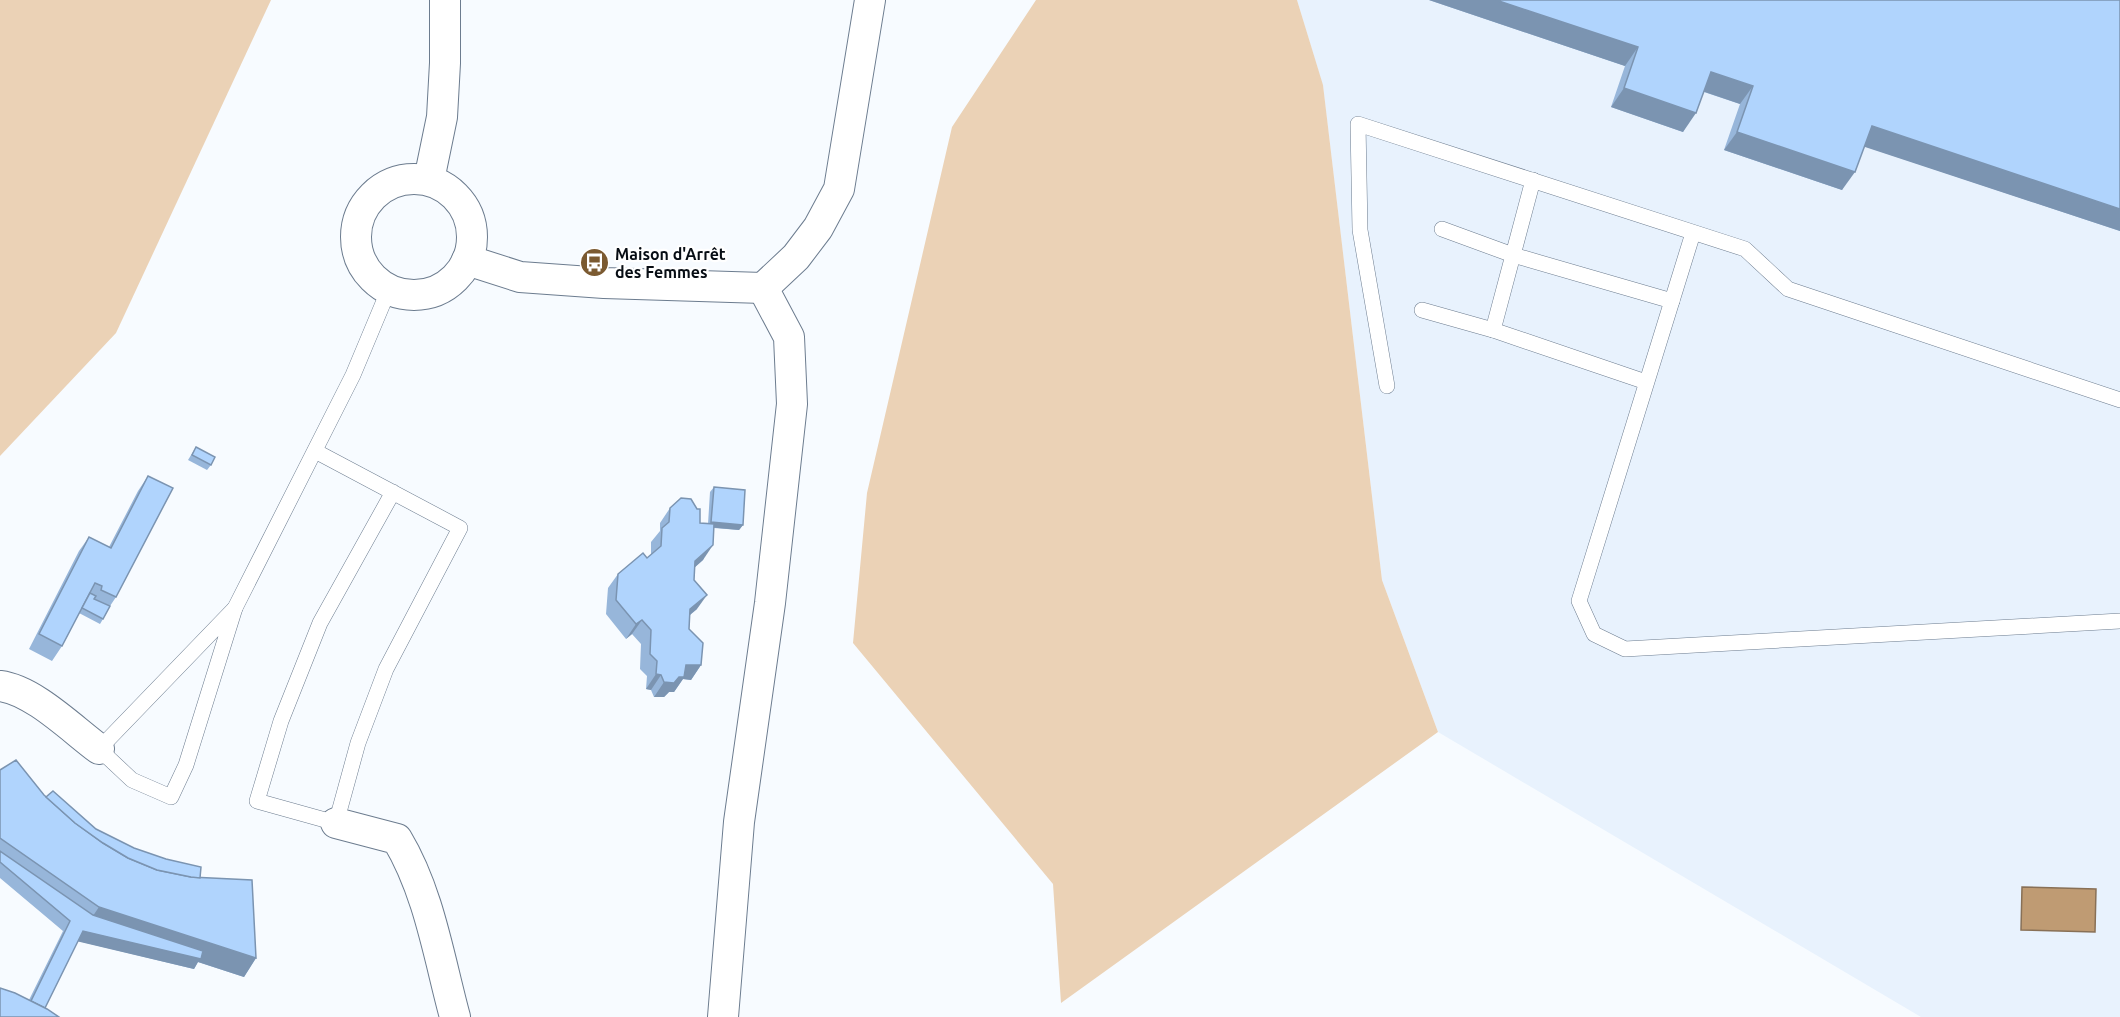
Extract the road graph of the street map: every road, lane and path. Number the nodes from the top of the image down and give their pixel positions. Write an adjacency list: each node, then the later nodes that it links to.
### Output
1 (445, 0): 3 (street)
2 (870, 0): 9 (street)
3 (429, 180): 8 (street); 10 (street)
4 (1533, 180): 6 (lane); 7 (lane); 15 (lane)
5 (1442, 229): 7 (lane)
6 (1693, 233): 11 (lane); 16 (lane)
7 (1513, 255): 11 (lane); 13 (lane)
8 (467, 260): 9 (street); 10 (street)
9 (763, 288): 25 (street)
10 (388, 290): 17 (lane)
11 (1672, 301): 14 (lane)
12 (1422, 310): 13 (lane)
13 (1493, 330): 14 (lane)
14 (1646, 382): 20 (lane)
15 (1387, 386)
16 (2120, 400)
17 (315, 451): 18 (lane); 19 (lane)
18 (393, 492): 23 (lane); 23 (lane)
19 (235, 608): 22 (lane); 22 (lane)
20 (2120, 621)
21 (0, 686): 22 (street)
22 (99, 749)
23 (336, 823): 24 (street)
24 (455, 1017)
25 (723, 1017)

